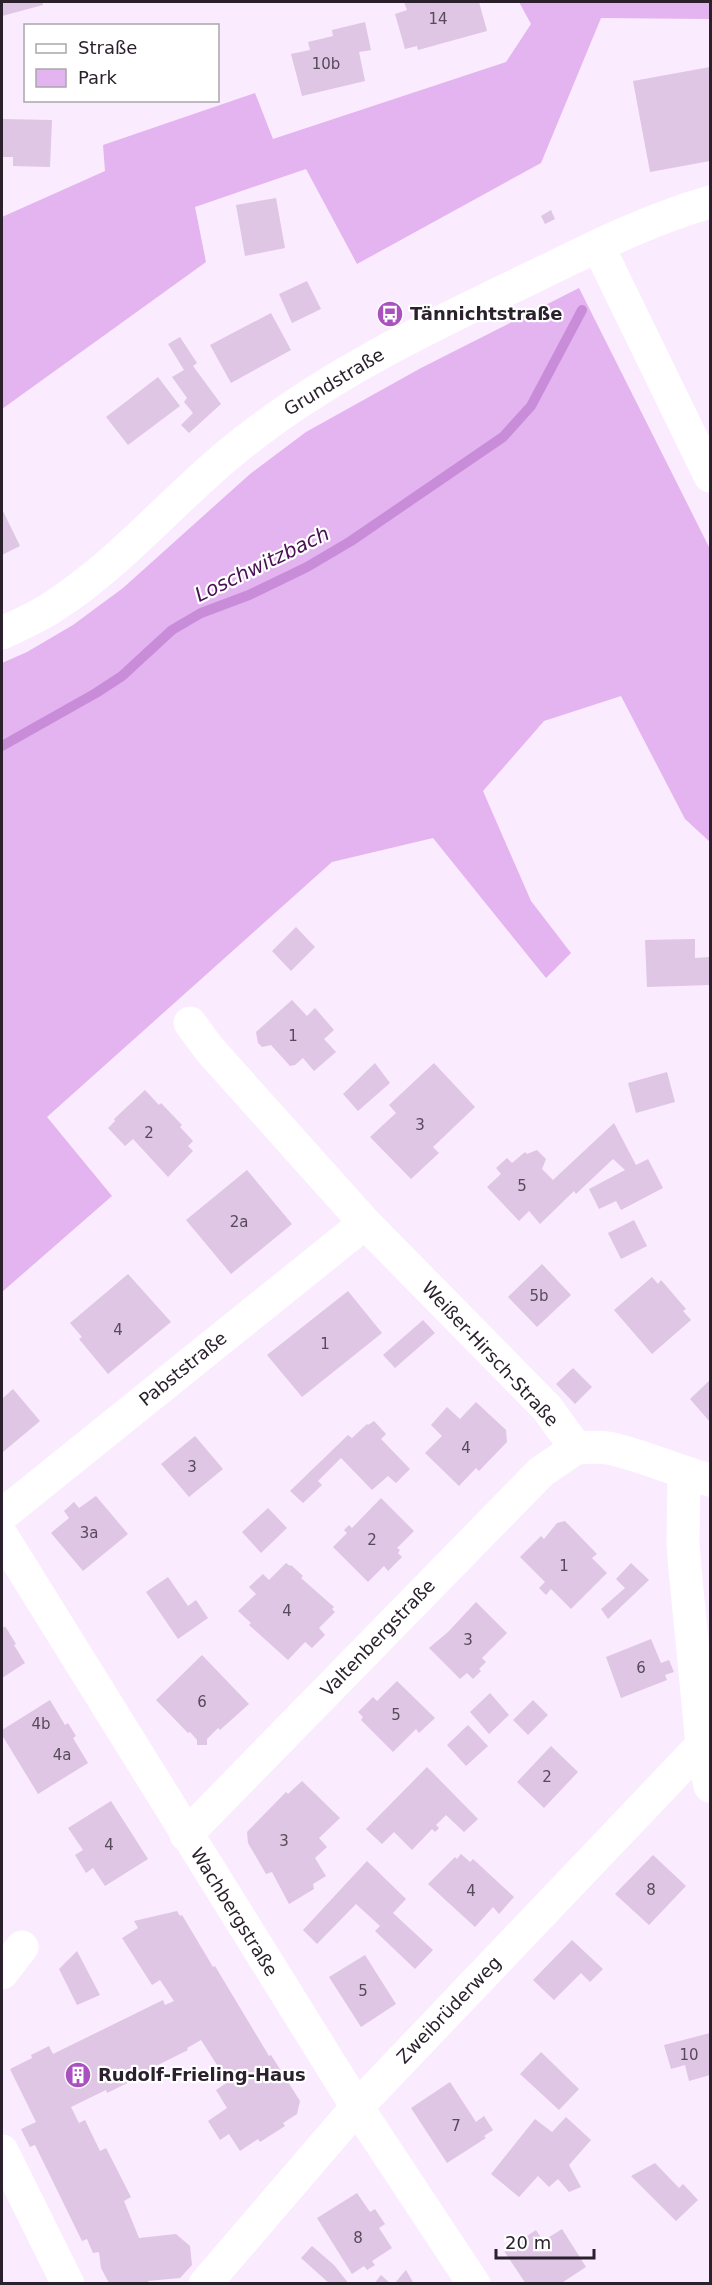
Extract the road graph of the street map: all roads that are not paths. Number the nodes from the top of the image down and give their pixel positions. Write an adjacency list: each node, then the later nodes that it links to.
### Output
1 (711, 202): 2 (street, Grundstraße)
2 (598, 246): 3 (street); 4 (street, Grundstraße)
3 (711, 476)
4 (2, 633)
5 (190, 1023): 6 (street, Weißer-Hirsch-Straße)
6 (365, 1223): 7 (street, Weißer-Hirsch-Straße); 9 (street, Pabststraße)
7 (576, 1448): 8 (street); 13 (street, Valtenbergstraße)
8 (697, 1477): 11 (street)
9 (2, 1515)
10 (2, 1536): 13 (street, Wachbergstraße)
11 (702, 1745): 12 (street); 16 (street, Zweibrüderweg)
12 (711, 1786)
13 (186, 1835): 16 (street, Wachbergstraße)
14 (22, 1947): 15 (street)
15 (2, 1973)
16 (357, 2107): 19 (street, Zweibrüderweg); 20 (street, Wachbergstraße)
17 (2, 2151): 18 (street)
18 (68, 2283)
19 (205, 2283)
20 (474, 2283)

